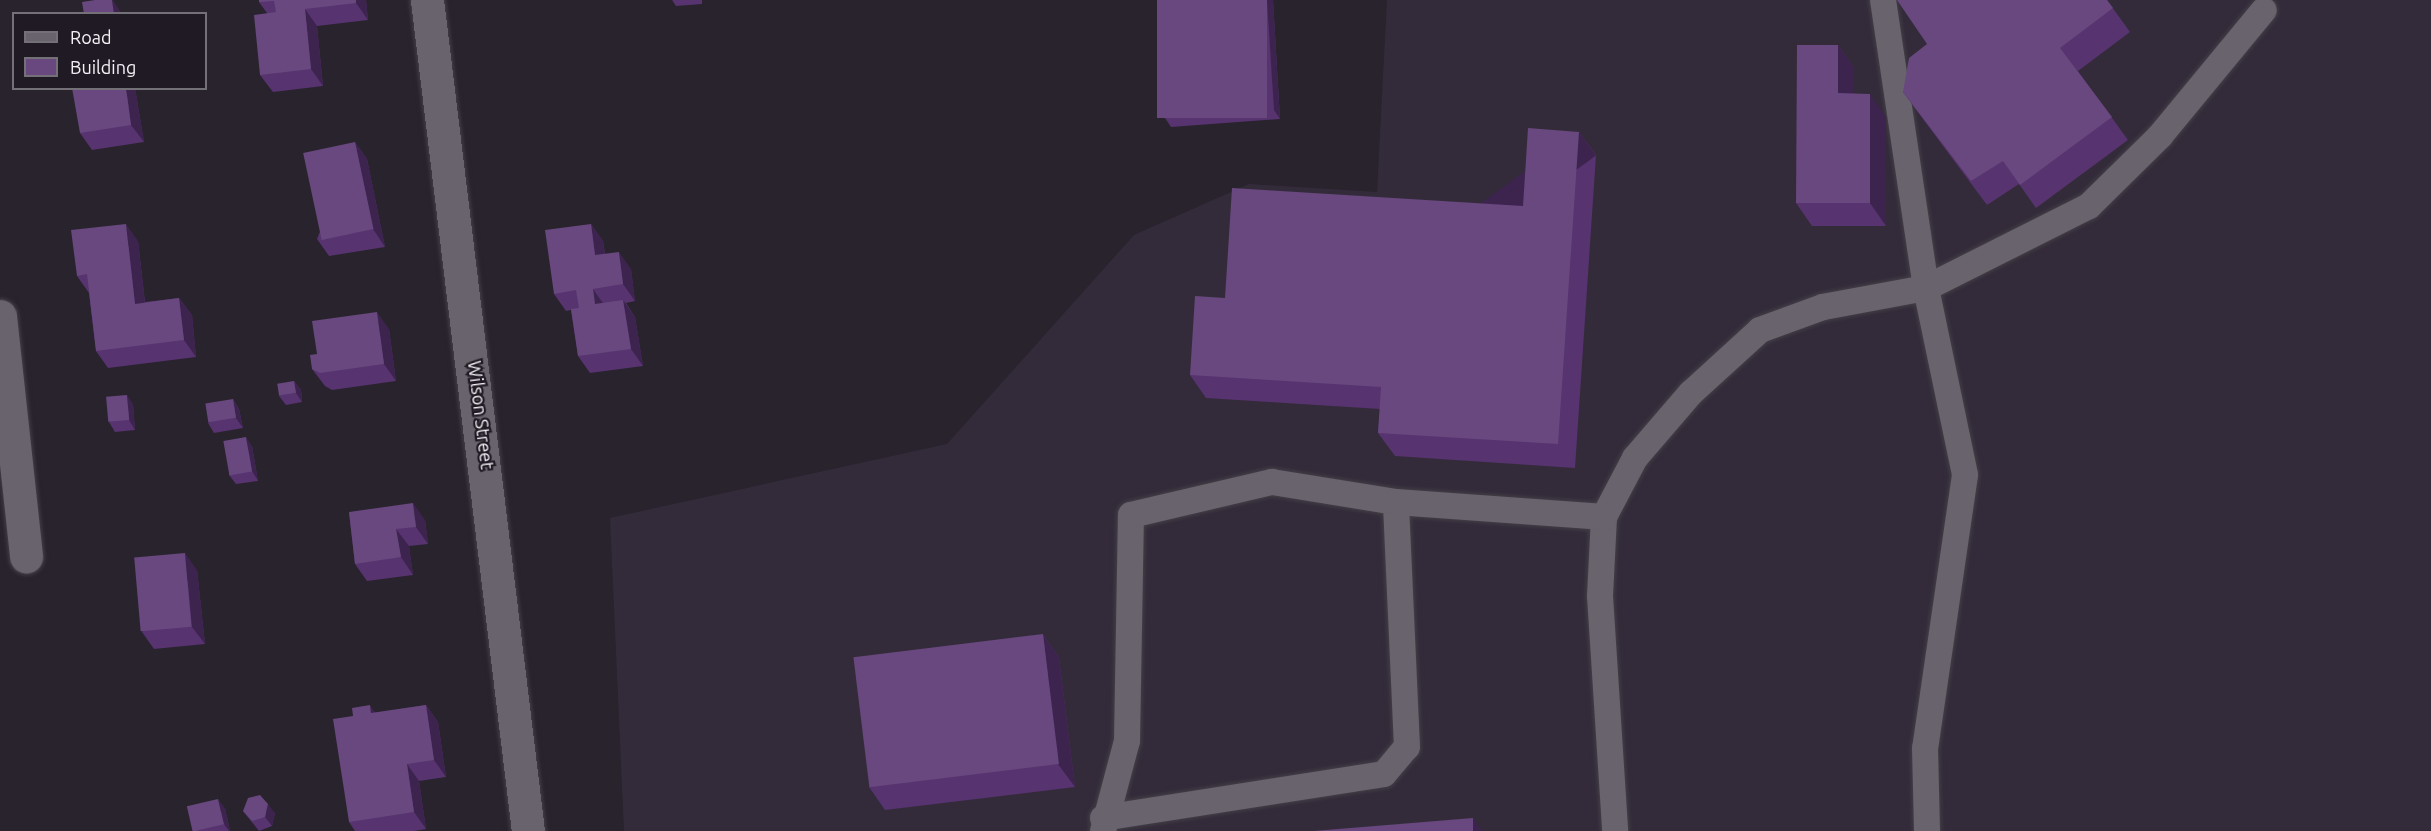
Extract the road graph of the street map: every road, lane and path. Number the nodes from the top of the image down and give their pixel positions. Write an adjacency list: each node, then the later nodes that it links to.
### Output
1 (428, 0): 11 (street, Wilson Street)
2 (1883, 0): 4 (lane)
3 (2264, 10): 4 (lane)
4 (1926, 288): 8 (lane); 13 (lane)
5 (0, 316): 6 (street)
6 (7, 450): 9 (street)
7 (1396, 502): 8 (lane); 10 (lane); 10 (lane)
8 (1604, 518): 12 (lane)
9 (26, 557)
10 (1103, 824)
11 (528, 831)
12 (1615, 831)
13 (1927, 831)

